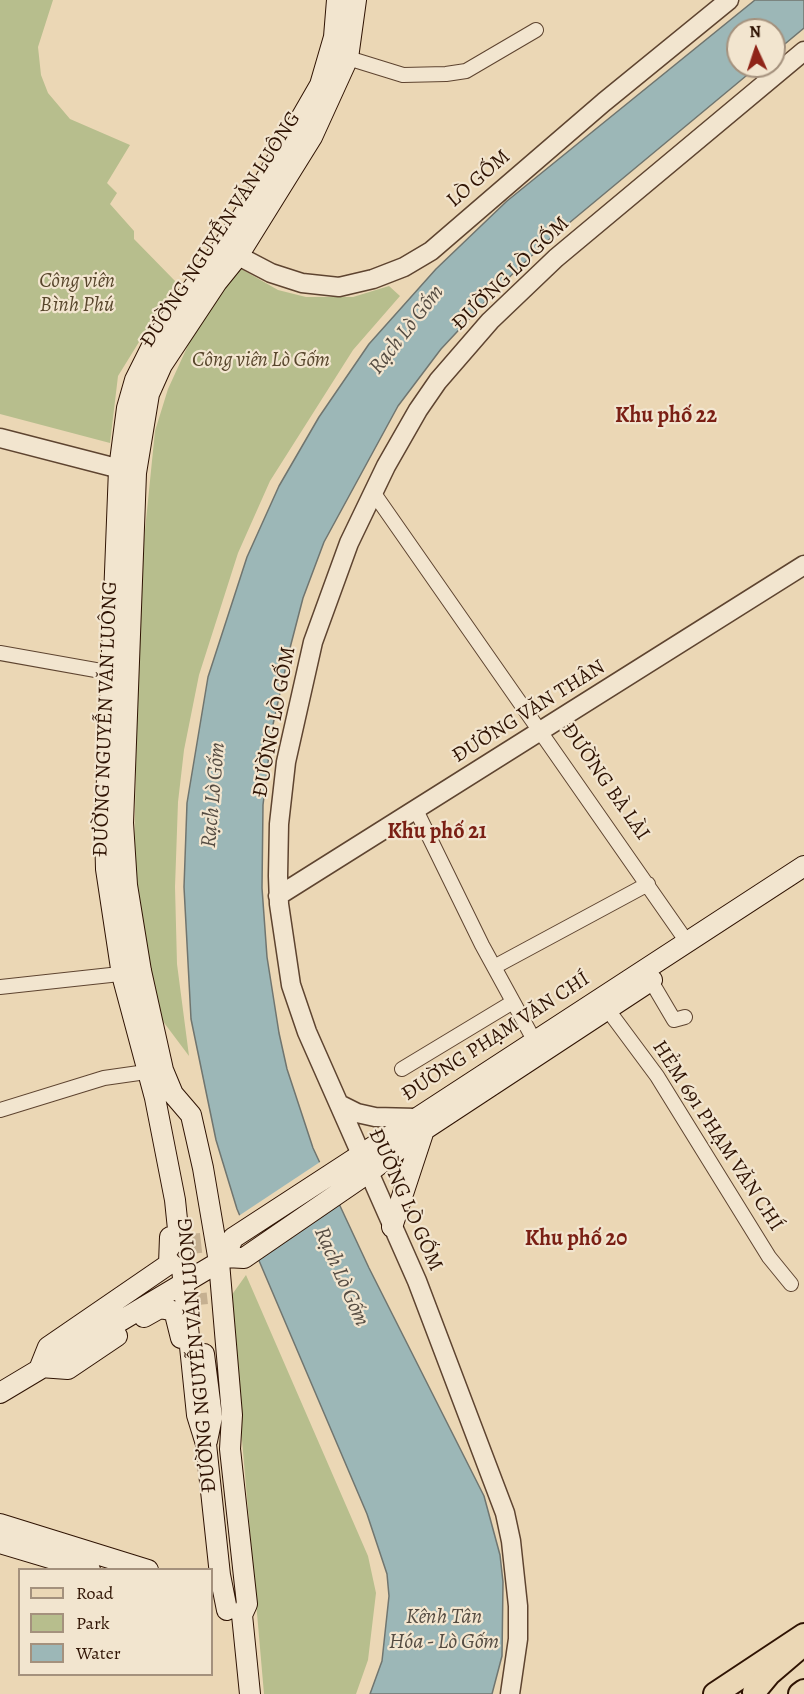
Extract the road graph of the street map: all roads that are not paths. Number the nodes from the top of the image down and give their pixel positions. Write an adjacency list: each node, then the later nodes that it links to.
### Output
1 (337, 0): 7 (main road, ĐƯỜNG NGUYỄN VĂN LUÔNG)
2 (356, 0): 6 (main road, ĐƯỜNG NGUYỄN VĂN LUÔNG)
3 (729, 0): 7 (street, LÒ GỐM)
4 (536, 30): 6 (street)
5 (804, 51): 10 (street, ĐƯỜNG LÒ GỐM)
6 (348, 58): 7 (main road, ĐƯỜNG NGUYỄN VĂN LUÔNG)
7 (230, 252): 9 (main road, ĐƯỜNG NGUYỄN VĂN LUÔNG)
8 (0, 438): 9 (street)
9 (128, 471): 13 (main road, ĐƯỜNG NGUYỄN VĂN LUÔNG)
10 (373, 492): 14 (street, ĐƯỜNG BÀ LÀI); 19 (street, ĐƯỜNG LÒ GỐM)
11 (804, 565): 14 (street, ĐƯỜNG VĂN THÂN)
12 (0, 653): 13 (street)
13 (120, 675): 22 (main road, ĐƯỜNG NGUYỄN VĂN LUÔNG)
14 (543, 732): 15 (street, ĐƯỜNG VĂN THÂN); 18 (street, ĐƯỜNG BÀ LÀI)
15 (416, 810): 19 (street, ĐƯỜNG VĂN THÂN); 21 (street)
16 (804, 866): 20 (main road, ĐƯỜNG PHẠM VĂN CHÍ)
17 (804, 881): 20 (main road, ĐƯỜNG PHẠM VĂN CHÍ)
18 (648, 884): 20 (street, ĐƯỜNG BÀ LÀI); 21 (street)
19 (278, 896): 32 (street, ĐƯỜNG LÒ GỐM)
20 (691, 947): 23 (main road, ĐƯỜNG PHẠM VĂN CHÍ); 28 (main road, ĐƯỜNG PHẠM VĂN CHÍ)
21 (494, 967): 25 (street)
22 (131, 973): 24 (street); 30 (main road, ĐƯỜNG NGUYỄN VĂN LUÔNG); 31 (main road, ĐƯỜNG NGUYỄN VĂN LUÔNG)
23 (651, 981): 26 (main road, ĐƯỜNG PHẠM VĂN CHÍ); 27 (street)
24 (0, 987)
25 (513, 1002): 28 (street); 29 (street)
26 (608, 1010): 34 (main road, ĐƯỜNG PHẠM VĂN CHÍ); 41 (street, HẺM 691 PHẠM VĂN CHÍ)
27 (685, 1017)
28 (534, 1040): 34 (main road, ĐƯỜNG PHẠM VĂN CHÍ)
29 (402, 1069)
30 (146, 1072): 31 (main road, ĐƯỜNG NGUYỄN VĂN LUÔNG); 33 (street)
31 (164, 1096): 38 (main road); 39 (main road, ĐƯỜNG NGUYỄN VĂN LUÔNG); 40 (main road, ĐƯỜNG NGUYỄN VĂN LUÔNG); 42 (main road)
32 (339, 1104): 34 (street); 35 (street, ĐƯỜNG LÒ GỐM)
33 (0, 1110)
34 (420, 1124): 35 (main road, ĐƯỜNG PHẠM VĂN CHÍ); 36 (main road, ĐƯỜNG PHẠM VĂN CHÍ); 37 (main road)
35 (361, 1154): 36 (street, ĐƯỜNG LÒ GỐM); 39 (main road, ĐƯỜNG PHẠM VĂN CHÍ)
36 (368, 1173): 37 (street, ĐƯỜNG LÒ GỐM); 39 (main road, ĐƯỜNG PHẠM VĂN CHÍ)
37 (392, 1227): 57 (street, ĐƯỜNG LÒ GỐM)
38 (196, 1234)
39 (222, 1259): 40 (main road); 45 (main road, ĐƯỜNG NGUYỄN VĂN LUÔNG)
40 (185, 1282): 42 (main road); 44 (main road, ĐƯỜNG NGUYỄN VĂN LUÔNG)
41 (791, 1284)
42 (40, 1367): 43 (main road); 44 (main road)
43 (0, 1393)
44 (206, 1444): 45 (main road); 50 (main road, ĐƯỜNG NGUYỄN VĂN LUÔNG)
45 (230, 1449): 50 (main road, ĐƯỜNG NGUYỄN VĂN LUÔNG)
46 (0, 1524): 49 (main road)
47 (0, 1543): 48 (main road)
48 (87, 1568)
49 (145, 1568)
50 (223, 1603): 56 (main road, ĐƯỜNG NGUYỄN VĂN LUÔNG)
51 (804, 1635): 58 (main road)
52 (804, 1644): 55 (main road)
53 (804, 1663): 55 (main road)
54 (804, 1691): 59 (main road)
55 (752, 1693)
56 (250, 1694)
57 (510, 1694)
58 (715, 1694)
59 (800, 1694)

